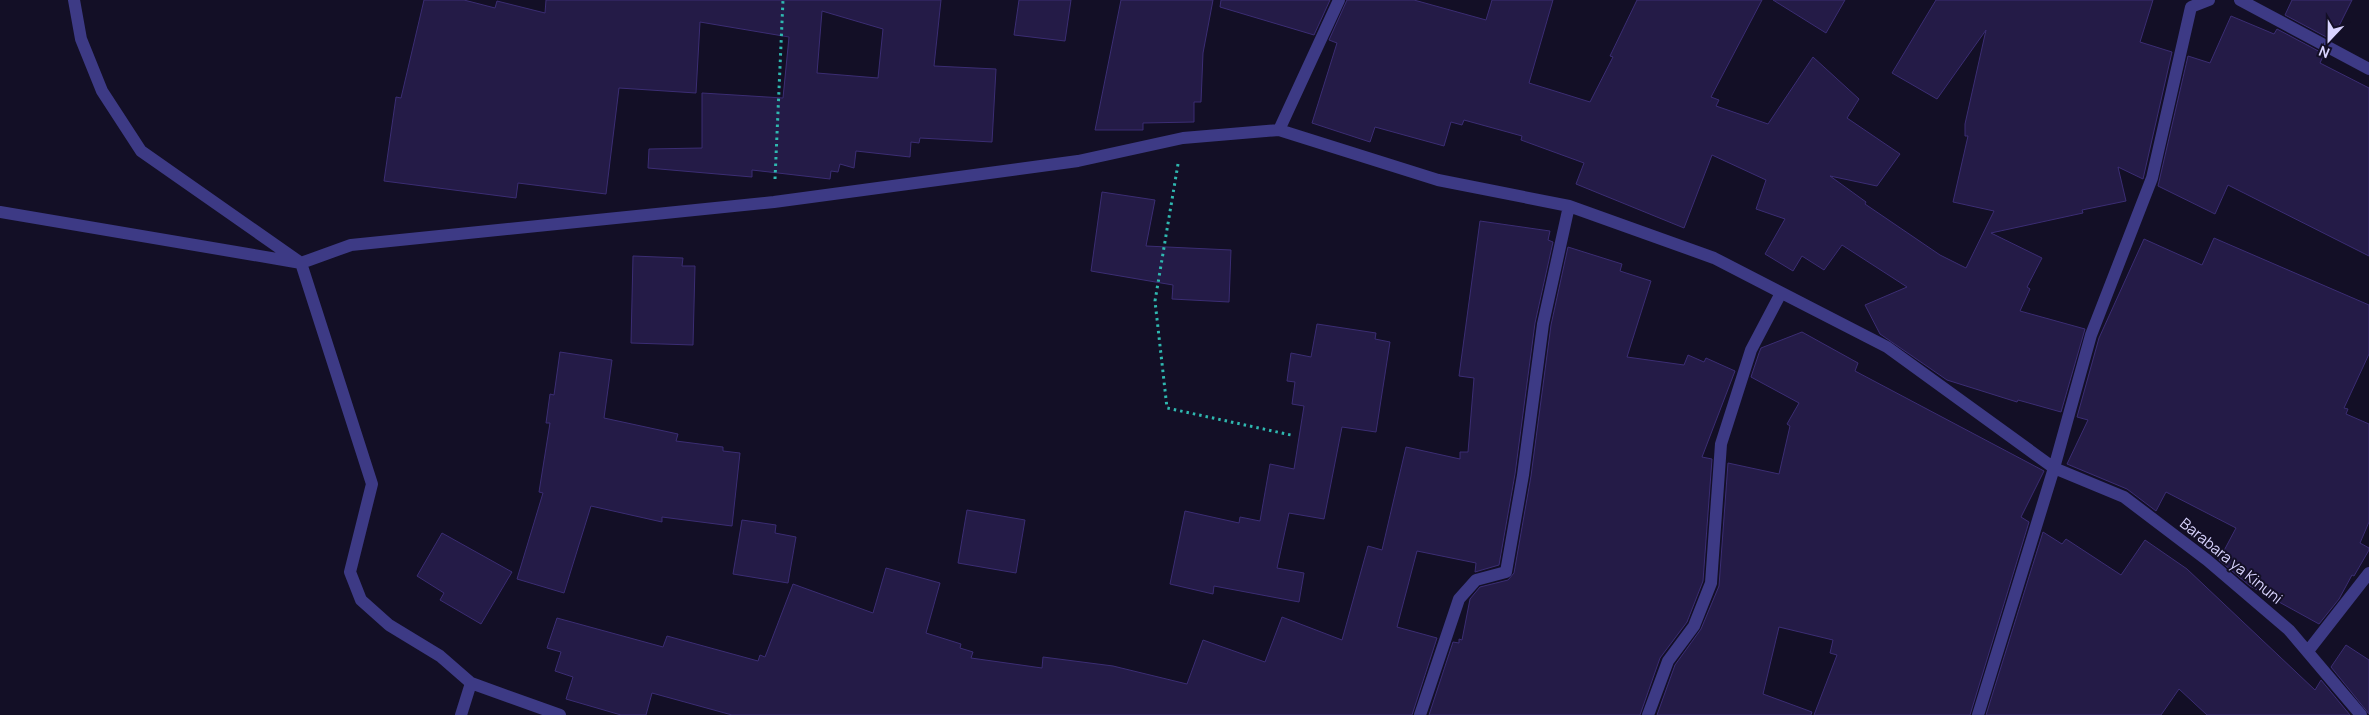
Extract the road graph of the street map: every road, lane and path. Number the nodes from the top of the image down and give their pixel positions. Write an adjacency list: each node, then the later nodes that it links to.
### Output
1 (74, 0): 12 (street)
2 (784, 0): 9 (path)
3 (1340, 0): 7 (street)
4 (2209, 0): 15 (street)
5 (2240, 0): 6 (street)
6 (2369, 68)
7 (1279, 130): 8 (street); 10 (street, Barabara ya Kinuni)
8 (1182, 138): 9 (street); 14 (path)
9 (774, 202): 12 (street)
10 (1569, 206): 13 (street, Barabara ya Kinuni); 21 (street)
11 (0, 212): 12 (street)
12 (302, 263): 18 (street)
13 (1781, 293): 15 (street, Barabara ya Kinuni); 22 (street)
14 (1291, 435)
15 (2054, 468): 17 (street, Barabara ya Kinuni); 23 (street)
16 (2369, 573): 17 (street)
17 (2308, 651): 24 (street, Barabara ya Kinuni)
18 (472, 683): 19 (street); 20 (street)
19 (461, 715)
20 (560, 715)
21 (1420, 715)
22 (1648, 715)
23 (1978, 715)
24 (2361, 715)

